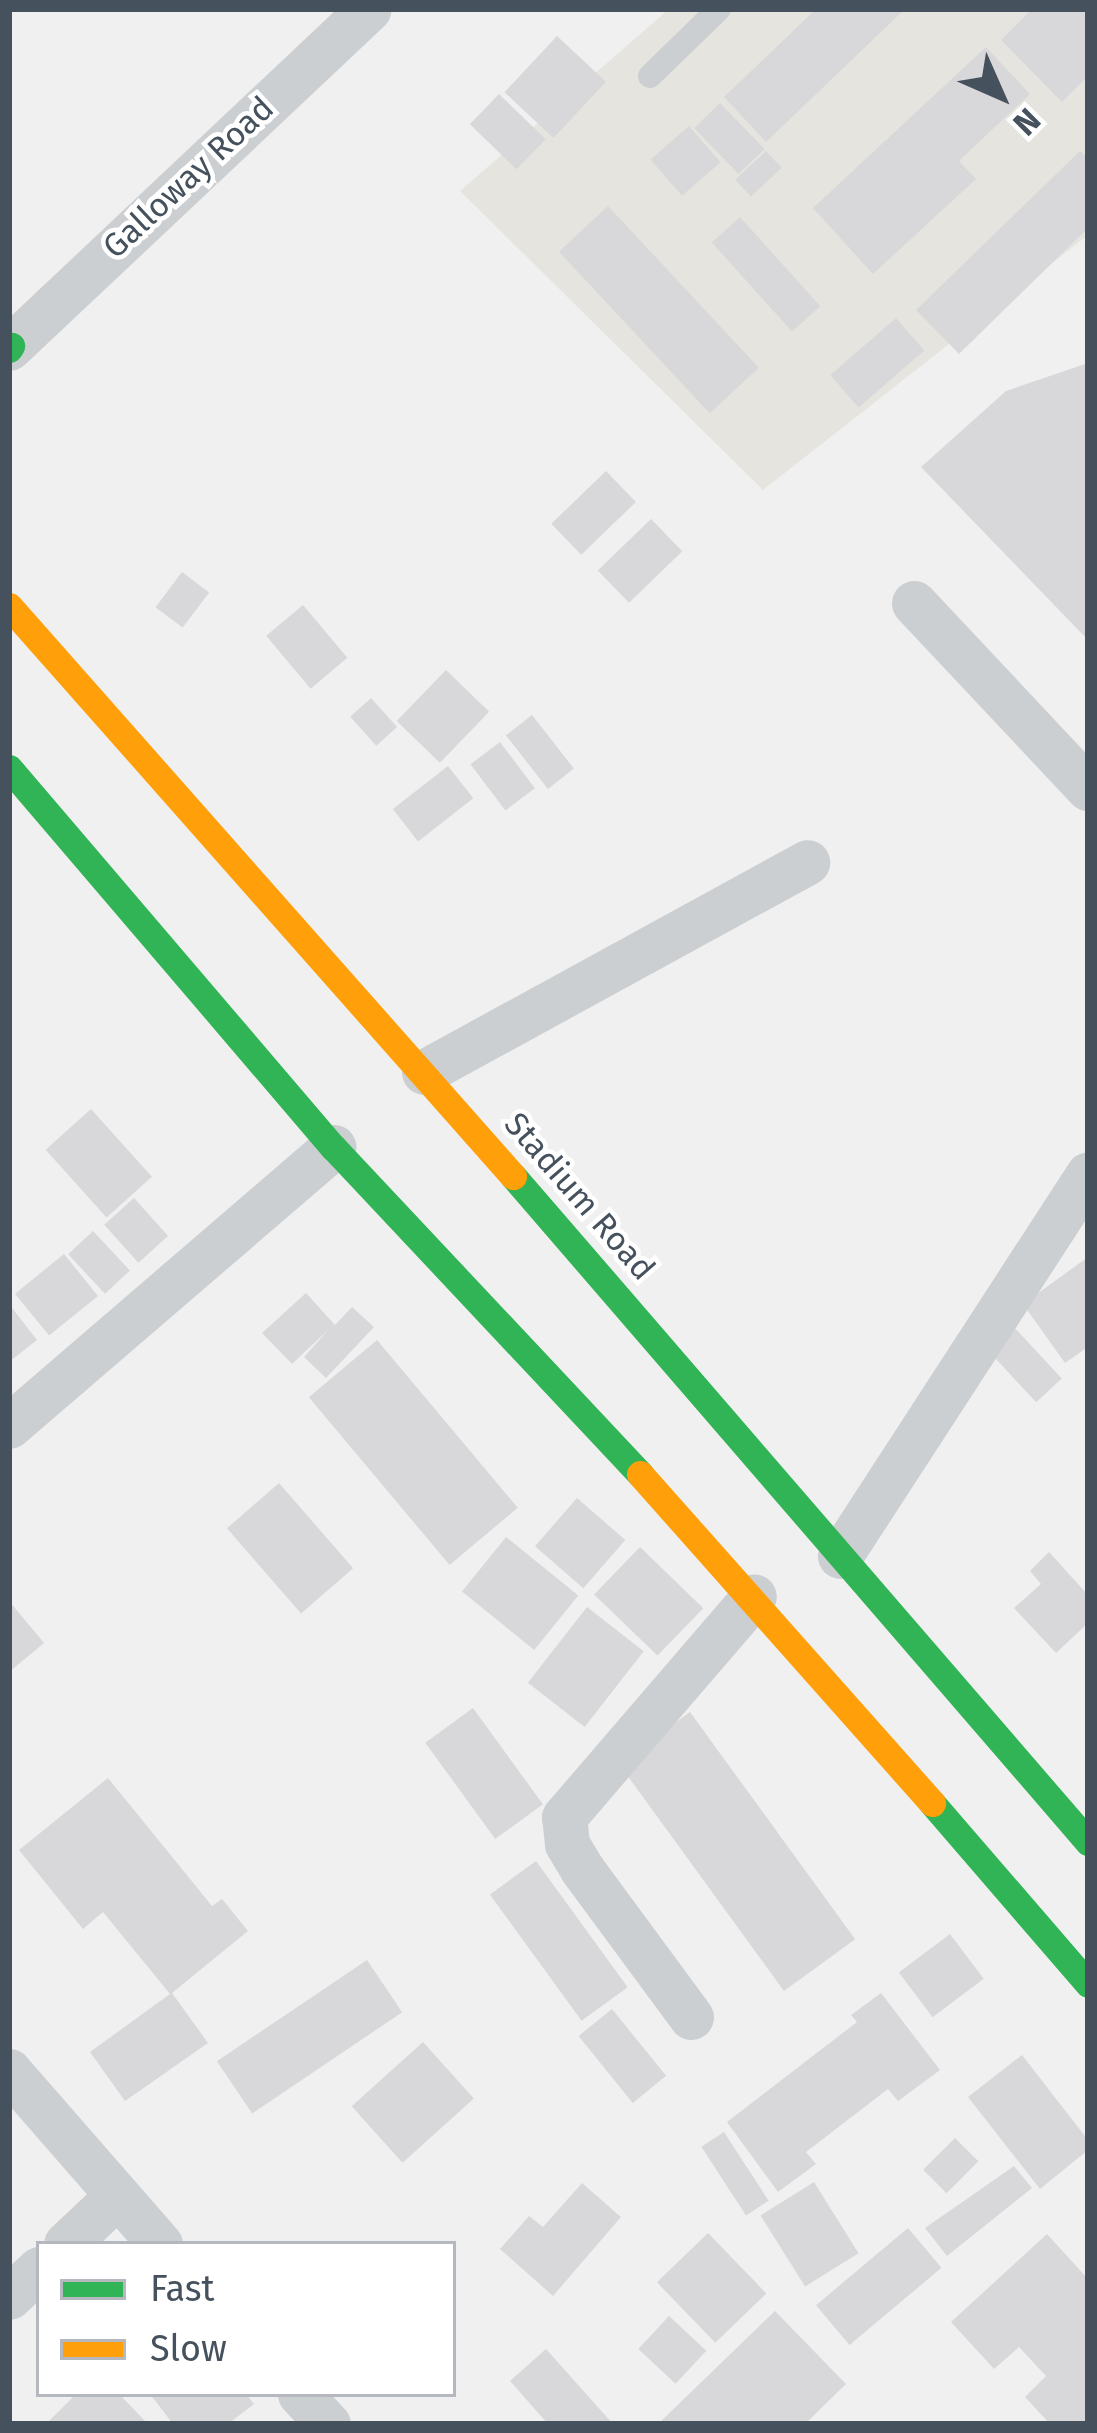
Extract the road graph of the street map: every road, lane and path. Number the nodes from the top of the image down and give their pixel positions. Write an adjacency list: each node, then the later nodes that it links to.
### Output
1 (368, 9): 4 (street, Galloway Road)
2 (718, 9): 3 (lane)
3 (650, 76)
4 (9, 347)
5 (914, 603): 8 (street)
6 (9, 606): 10 (main road, Stadium Road)
7 (9, 768): 11 (main road)
8 (1088, 788)
9 (807, 862): 10 (street)
10 (424, 1072): 14 (main road, Stadium Road)
11 (333, 1147): 13 (street); 15 (main road)
12 (1088, 1174): 14 (street)
13 (9, 1426)
14 (840, 1556): 16 (main road, Stadium Road)
15 (754, 1595): 17 (main road); 18 (street)
16 (1071, 1834)
17 (1088, 1984)
18 (691, 2017)
19 (9, 2071): 20 (street)
20 (116, 2197): 21 (street); 22 (street)
21 (69, 2241)
22 (157, 2241)
23 (36, 2272): 24 (street)
24 (9, 2297)
25 (303, 2397): 26 (street)
26 (328, 2424)

